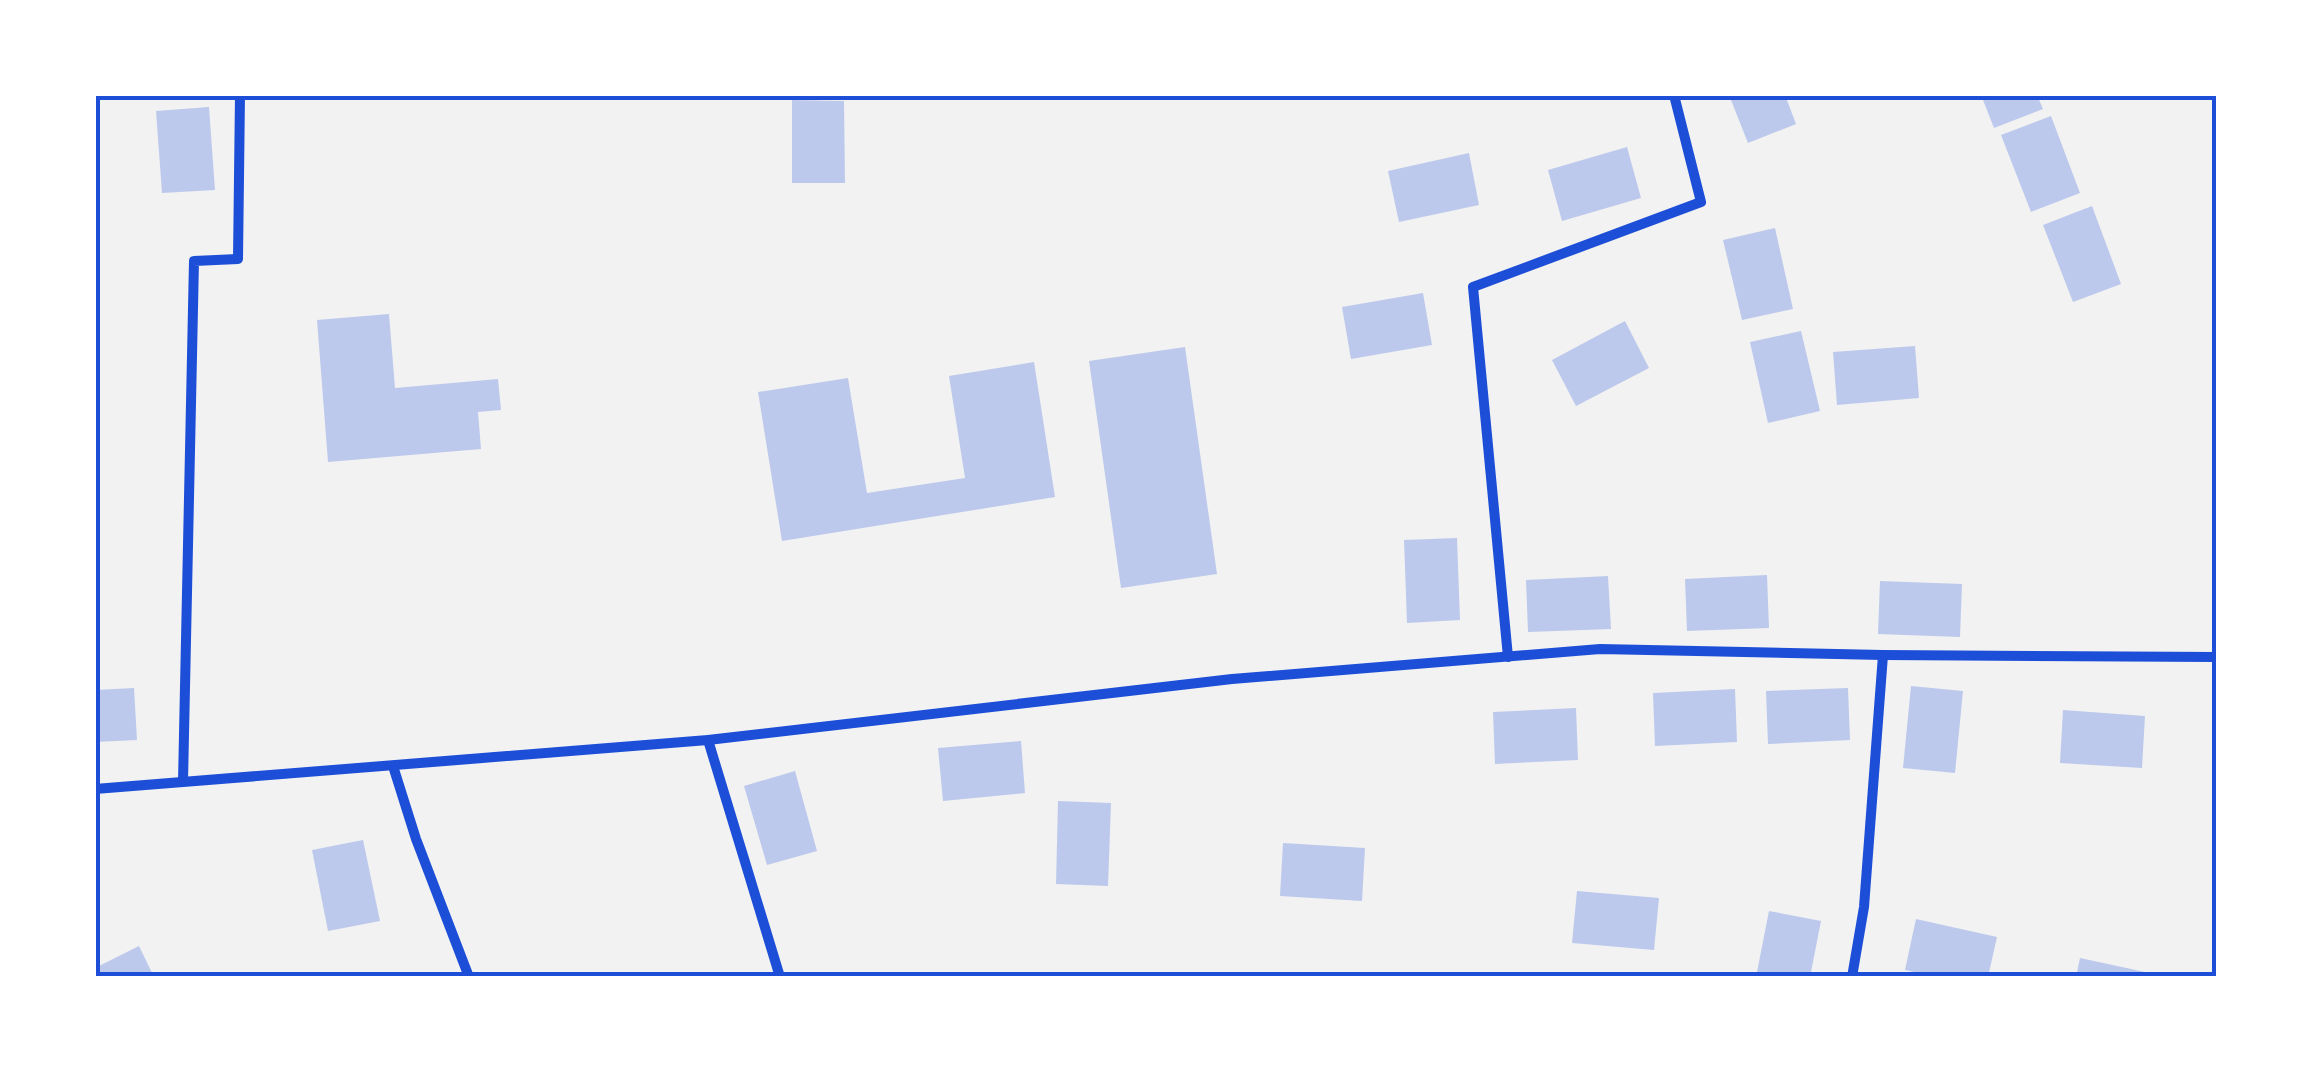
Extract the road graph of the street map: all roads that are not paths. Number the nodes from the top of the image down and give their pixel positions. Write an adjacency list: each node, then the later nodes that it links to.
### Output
1 (240, 95): 8 (street)
2 (1674, 95): 4 (street)
3 (1882, 655): 4 (street); 5 (street); 12 (street)
4 (1508, 657): 6 (street)
5 (2216, 657)
6 (708, 740): 7 (street); 11 (street)
7 (392, 766): 8 (street); 10 (street)
8 (183, 782): 9 (street)
9 (95, 790)
10 (469, 977)
11 (780, 977)
12 (1852, 977)

